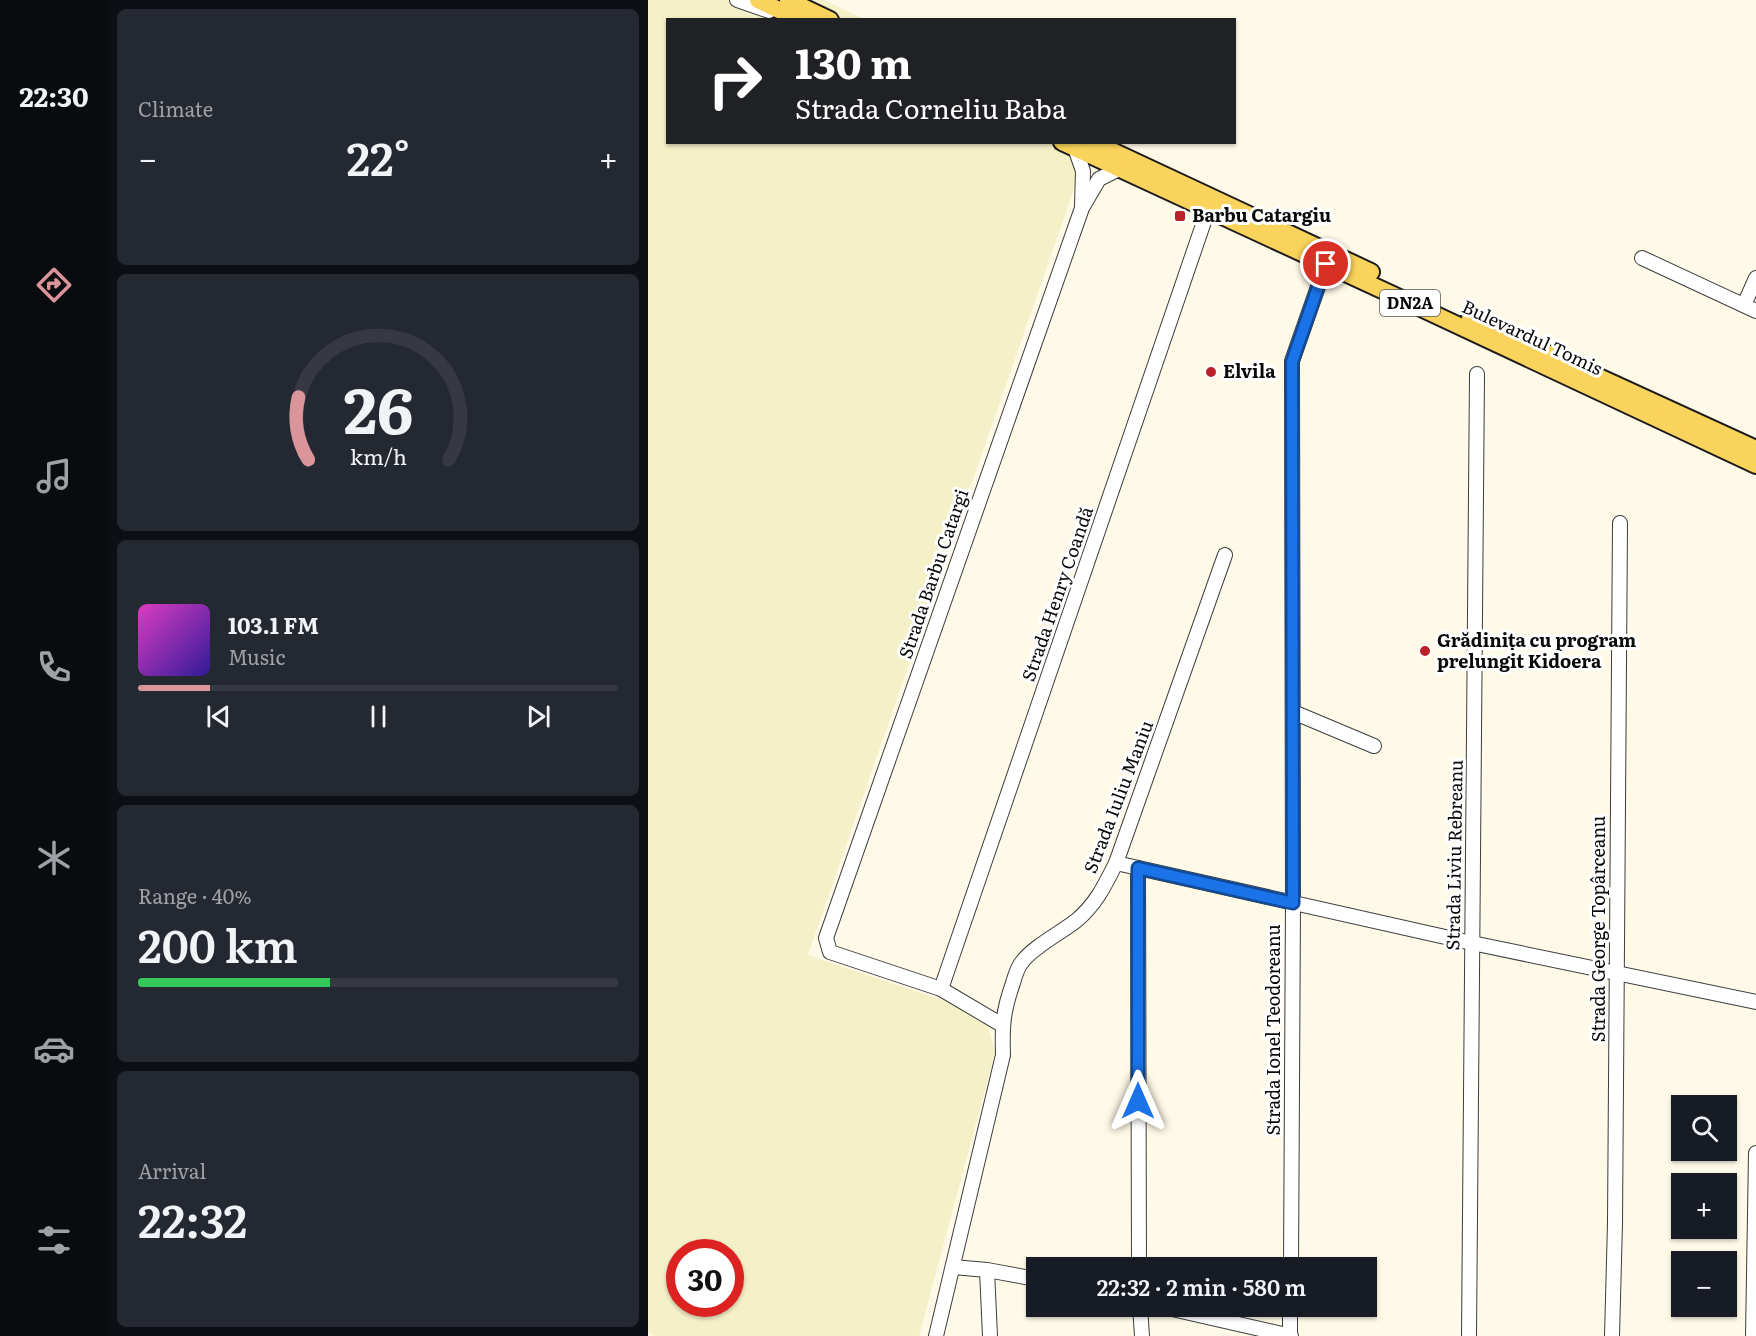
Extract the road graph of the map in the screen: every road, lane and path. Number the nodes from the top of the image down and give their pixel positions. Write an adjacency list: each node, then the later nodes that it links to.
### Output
1 (737, 0): 4 (street)
2 (758, 0): 5 (main road)
3 (788, 0): 6 (main road)
4 (789, 18)
5 (796, 18)
6 (826, 18)
7 (1097, 144): 17 (main road, Bulevardul Tomis / DN2A)
8 (1069, 145): 9 (main road, Bulevardul Tomis / DN2A); 10 (street, Strada Barbu Catargi)
9 (1119, 169): 10 (street, Strada Barbu Catargi); 11 (main road, Bulevardul Tomis / DN2A)
10 (1082, 208): 28 (street, Strada Barbu Catargi)
11 (1208, 210): 13 (main road, Bulevardul Tomis / DN2A); 28 (street, Strada Henry Coandă)
12 (1642, 258): 15 (street)
13 (1326, 264): 18 (main road, Bulevardul Tomis / DN2A); 21 (street, Strada Ionel Teodoreanu)
14 (1756, 278): 15 (street)
15 (1750, 308)
16 (1477, 374): 26 (street, Strada Liviu Rebreanu)
17 (1756, 449)
18 (1756, 465)
19 (1620, 523): 27 (street, Strada George Topârceanu)
20 (1225, 555): 23 (street, Strada Iuliu Maniu)
21 (1293, 711): 22 (street); 25 (street, Strada Ionel Teodoreanu)
22 (1374, 746)
23 (1116, 863): 24 (street); 30 (street, Strada Iuliu Maniu)
24 (1138, 868): 25 (street); 32 (street)
25 (1293, 903): 26 (street); 33 (street, Strada Ionel Teodoreanu)
26 (1472, 943): 27 (street); 44 (street, Strada Liviu Rebreanu)
27 (1616, 973): 29 (street); 45 (street, Strada George Topârceanu)
28 (941, 989): 30 (street)
29 (1756, 1002)
30 (1002, 1025): 34 (street, Strada Iuliu Maniu)
31 (1756, 1153): 46 (street)
32 (1139, 1257)
33 (1291, 1257)
34 (953, 1267): 35 (street); 40 (street, Strada Iuliu Maniu)
35 (987, 1270): 36 (street); 41 (street)
36 (1026, 1277)
37 (1141, 1317): 42 (street)
38 (1207, 1317): 43 (street)
39 (1290, 1317): 43 (street)
40 (936, 1336)
41 (990, 1336)
42 (1142, 1336)
43 (1291, 1336)
44 (1468, 1336)
45 (1612, 1336)
46 (1753, 1336)

